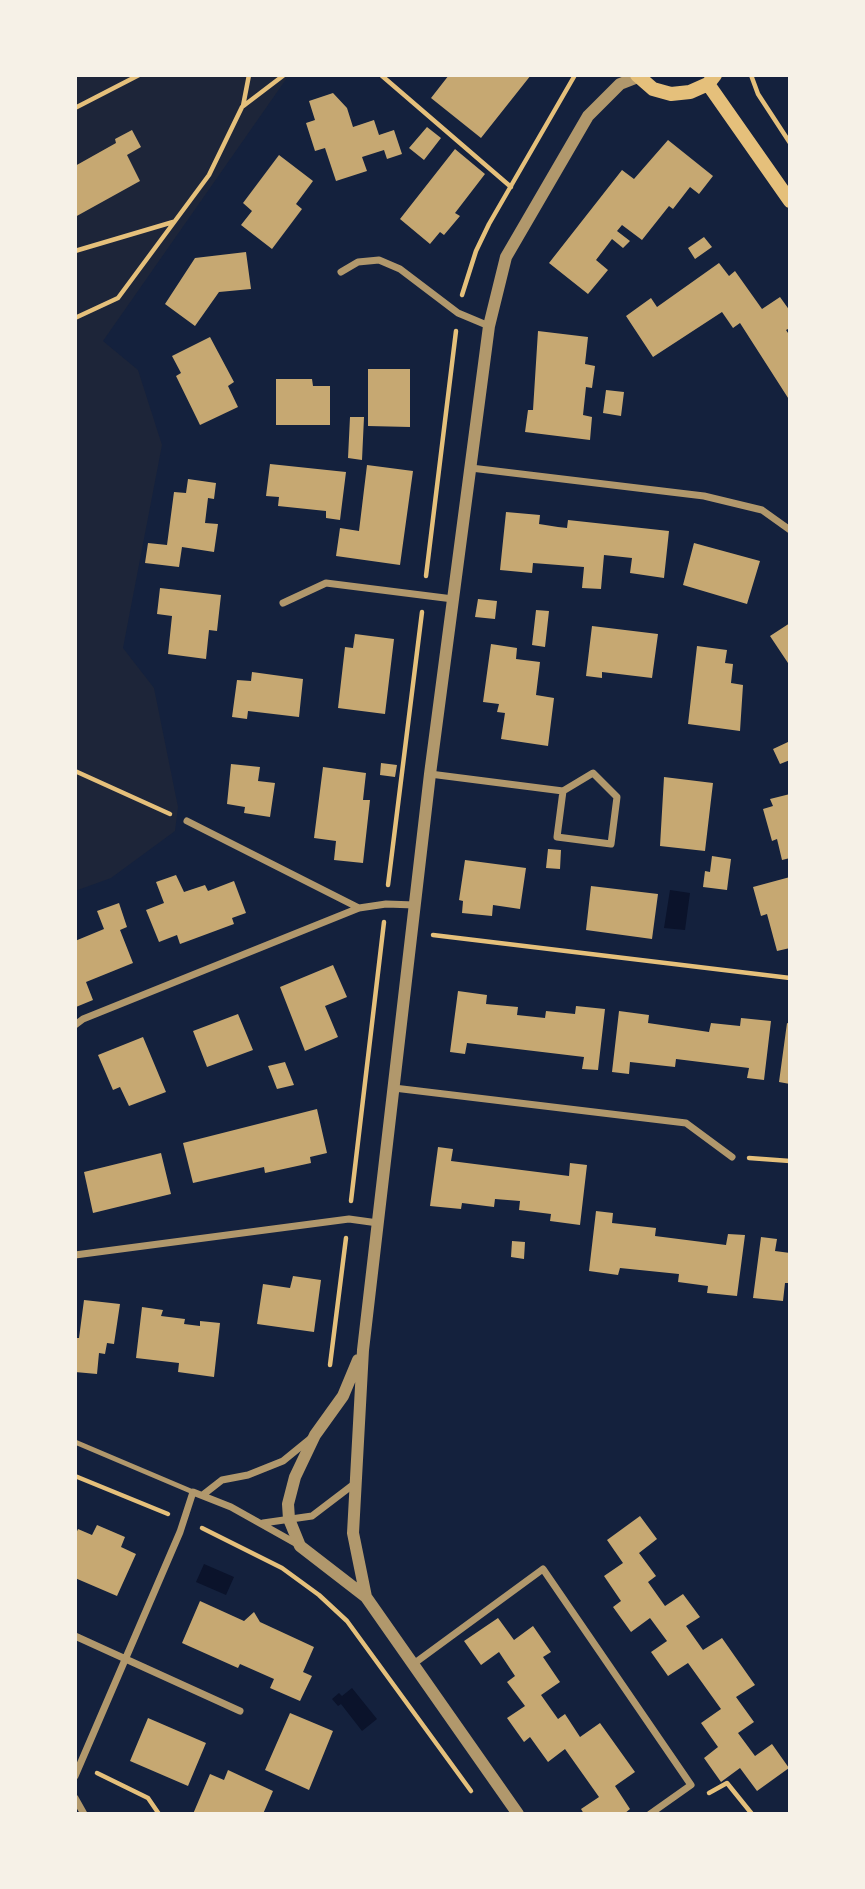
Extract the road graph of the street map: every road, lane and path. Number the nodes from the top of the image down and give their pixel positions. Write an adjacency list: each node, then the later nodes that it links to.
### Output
1 (139, 75): 10 (path)
2 (249, 75): 9 (path)
3 (284, 75): 9 (path)
4 (381, 75): 12 (path)
5 (575, 75): 12 (path)
6 (751, 75): 11 (path)
7 (637, 76): 8 (main road); 19 (street)
8 (711, 79): 13 (main road)
9 (242, 107): 14 (path)
10 (75, 108)
11 (790, 143)
12 (511, 187): 17 (path)
13 (790, 201)
14 (174, 222): 15 (path); 18 (path)
15 (75, 251)
16 (341, 272): 17 (street)
17 (457, 313): 19 (street); 22 (path)
18 (75, 318)
19 (489, 326): 20 (street)
20 (471, 468): 21 (street); 23 (street)
21 (790, 530)
22 (424, 594): 23 (street); 24 (street); 29 (path)
23 (453, 599): 26 (street)
24 (283, 603)
25 (75, 771): 28 (path)
26 (430, 774): 27 (street); 30 (street)
27 (563, 791): 27 (street)
28 (187, 821): 31 (street)
29 (386, 904): 30 (street); 31 (street); 38 (path)
30 (415, 905): 32 (street)
31 (359, 908): 34 (street)
32 (412, 932): 33 (path); 35 (street)
33 (790, 978)
34 (75, 1026)
35 (394, 1088): 36 (street); 39 (street)
36 (732, 1157): 37 (path)
37 (790, 1161)
38 (349, 1219): 39 (street); 40 (street); 42 (path)
39 (378, 1223): 41 (street)
40 (75, 1255)
41 (363, 1350): 43 (street); 46 (street)
42 (330, 1370)
43 (315, 1435): 48 (street); 49 (street)
44 (75, 1442): 47 (lane)
45 (75, 1476): 50 (path)
46 (354, 1484): 49 (street); 54 (street)
47 (193, 1492): 48 (street); 50 (street)
48 (204, 1494): 51 (street); 52 (path)
49 (289, 1519): 51 (street); 53 (street)
50 (184, 1521): 52 (path); 56 (street)
51 (262, 1523): 53 (street)
52 (203, 1528): 62 (path)
53 (300, 1546): 54 (street)
54 (366, 1597): 57 (street)
55 (75, 1636): 56 (street)
56 (124, 1659): 58 (street); 59 (street)
57 (411, 1665): 61 (street); 66 (street)
58 (240, 1711)
59 (79, 1765): 60 (street); 65 (path)
60 (75, 1776)
61 (691, 1785): 67 (street); 68 (path)
62 (472, 1792)
63 (75, 1798): 64 (street)
64 (84, 1814)
65 (159, 1814)
66 (518, 1814)
67 (650, 1814)
68 (752, 1814)

